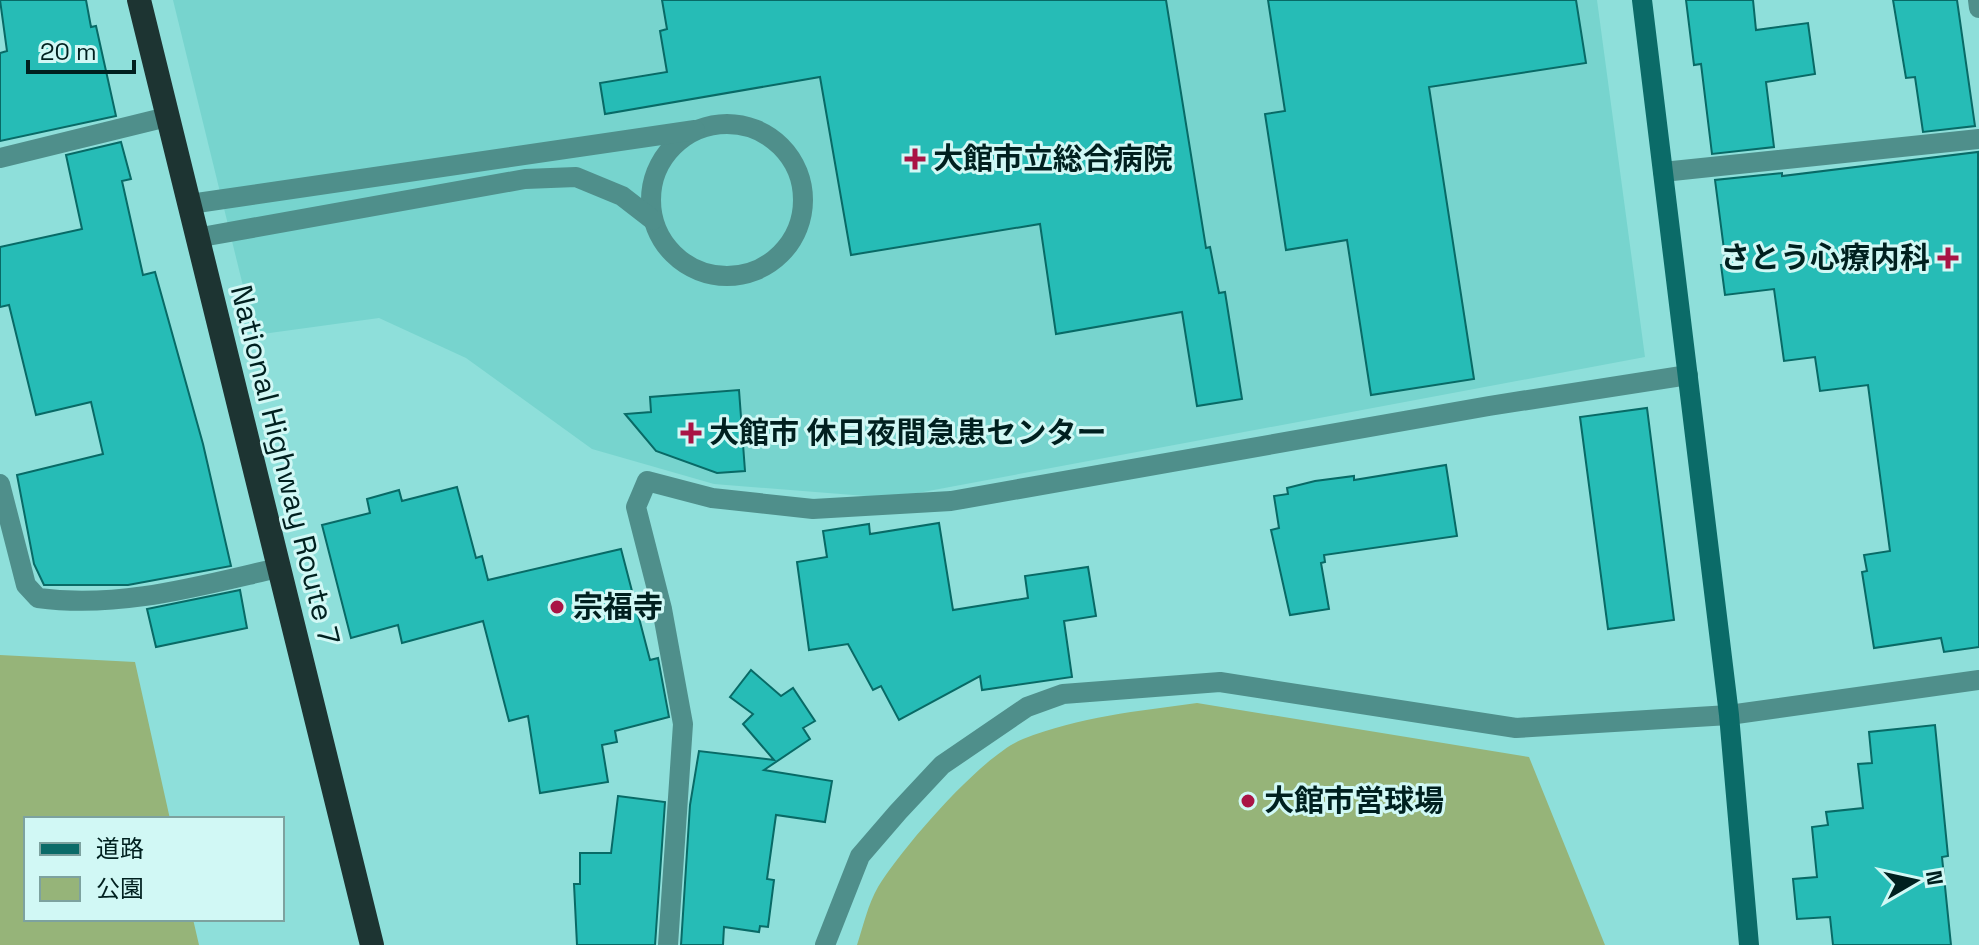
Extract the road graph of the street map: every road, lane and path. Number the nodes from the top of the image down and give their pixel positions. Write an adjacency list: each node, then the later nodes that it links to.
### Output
1 (139, 0): 5 (highway, National Highway Route 7)
2 (1642, 0): 9 (street)
3 (1978, 0): 4 (street)
4 (1979, 8)
5 (167, 117): 8 (street); 10 (highway, National Highway Route 7)
6 (695, 130): 10 (street); 11 (street); 11 (street)
7 (1979, 139): 9 (street)
8 (0, 158)
9 (1663, 172): 13 (street)
10 (190, 204): 12 (highway, National Highway Route 7)
11 (653, 220): 12 (street)
12 (196, 238): 15 (highway, National Highway Route 7)
13 (1688, 375): 17 (street); 19 (street)
14 (0, 484): 15 (street)
15 (278, 568): 18 (highway, National Highway Route 7)
16 (1979, 680): 17 (street)
17 (1729, 715): 20 (street); 21 (street)
18 (372, 945)
19 (668, 945)
20 (825, 945)
21 (1749, 945)

